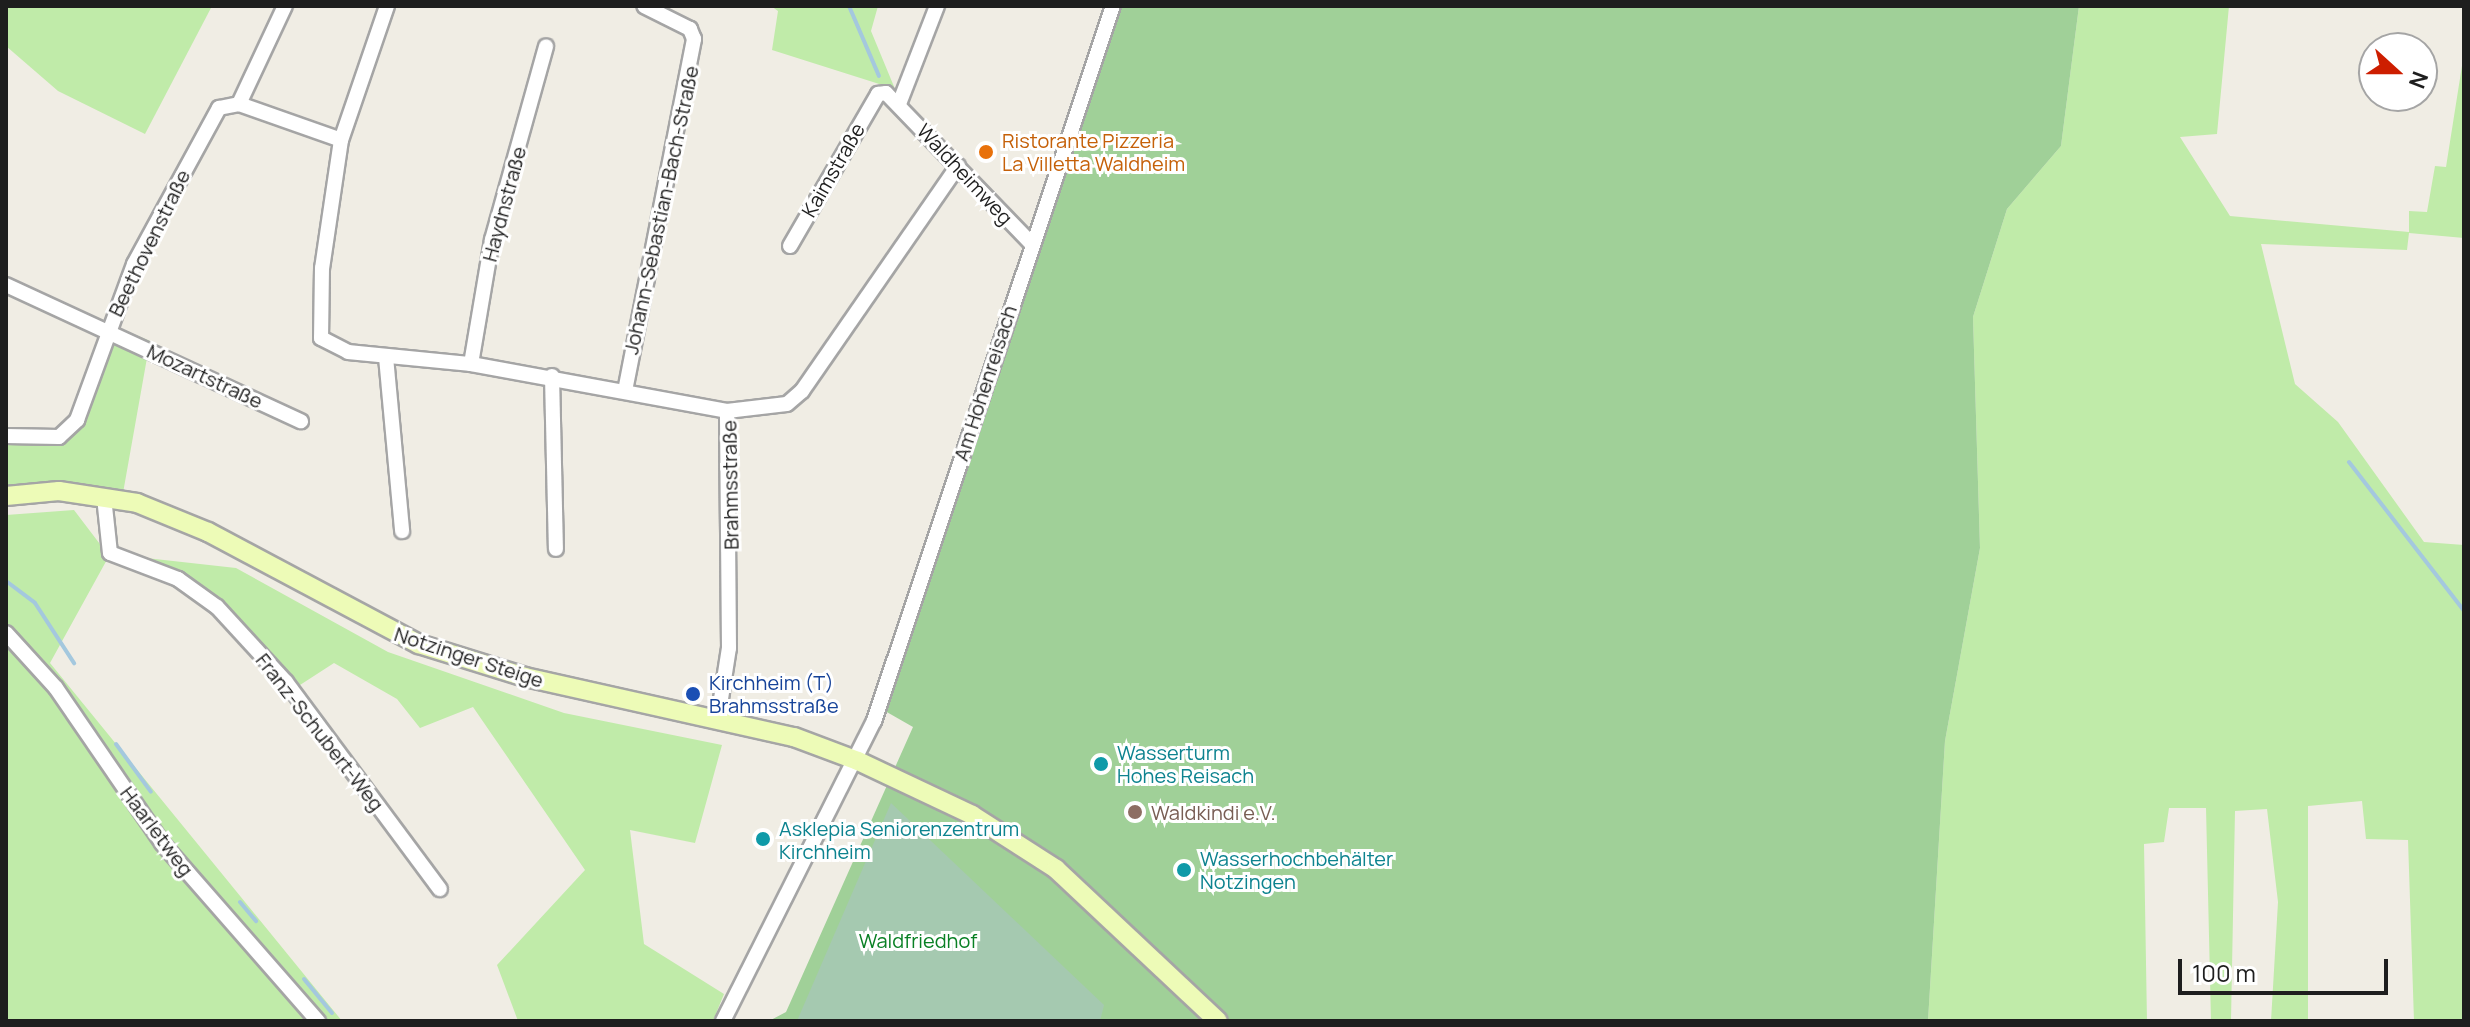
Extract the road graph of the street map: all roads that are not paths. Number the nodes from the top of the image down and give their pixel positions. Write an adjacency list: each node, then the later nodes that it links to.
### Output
1 (285, 6): 8 (street)
2 (387, 6): 10 (street)
3 (644, 6): 19 (street, Johann-Sebastian-Bach-Straße)
4 (937, 6): 9 (street)
5 (1113, 6): 12 (street, Am Hohenreisach)
6 (546, 46): 17 (street, Haydnstraße)
7 (878, 94): 9 (street, Waldheimweg); 13 (street, Kaimstraße)
8 (239, 104): 10 (street); 15 (street, Beethovenstraße)
9 (899, 104): 11 (street, Waldheimweg)
10 (341, 140): 16 (street)
11 (958, 166): 12 (street, Waldheimweg); 20 (street, Brahmsstraße)
12 (1031, 243): 29 (street, Am Hohenreisach)
13 (790, 246)
14 (6, 285): 15 (street, Mozartstraße)
15 (108, 330): 21 (street, Mozartstraße); 22 (street, Beethovenstraße)
16 (386, 357): 17 (street); 25 (street)
17 (471, 364): 18 (street)
18 (552, 376): 19 (street); 26 (street)
19 (625, 391): 20 (street)
20 (727, 411): 28 (street, Brahmsstraße)
21 (301, 421)
22 (6, 436)
23 (6, 496): 24 (main road, Notzinger Steige)
24 (104, 497): 28 (main road, Notzinger Steige); 30 (street, Franz-Schubert-Weg)
25 (402, 531)
26 (556, 549)
27 (6, 633): 31 (street, Haarletweg)
28 (718, 718): 29 (main road, Notzinger Steige)
29 (858, 761): 32 (street); 33 (main road, Notzinger Steige)
30 (440, 889)
31 (318, 1021)
32 (723, 1021)
33 (1218, 1021)

